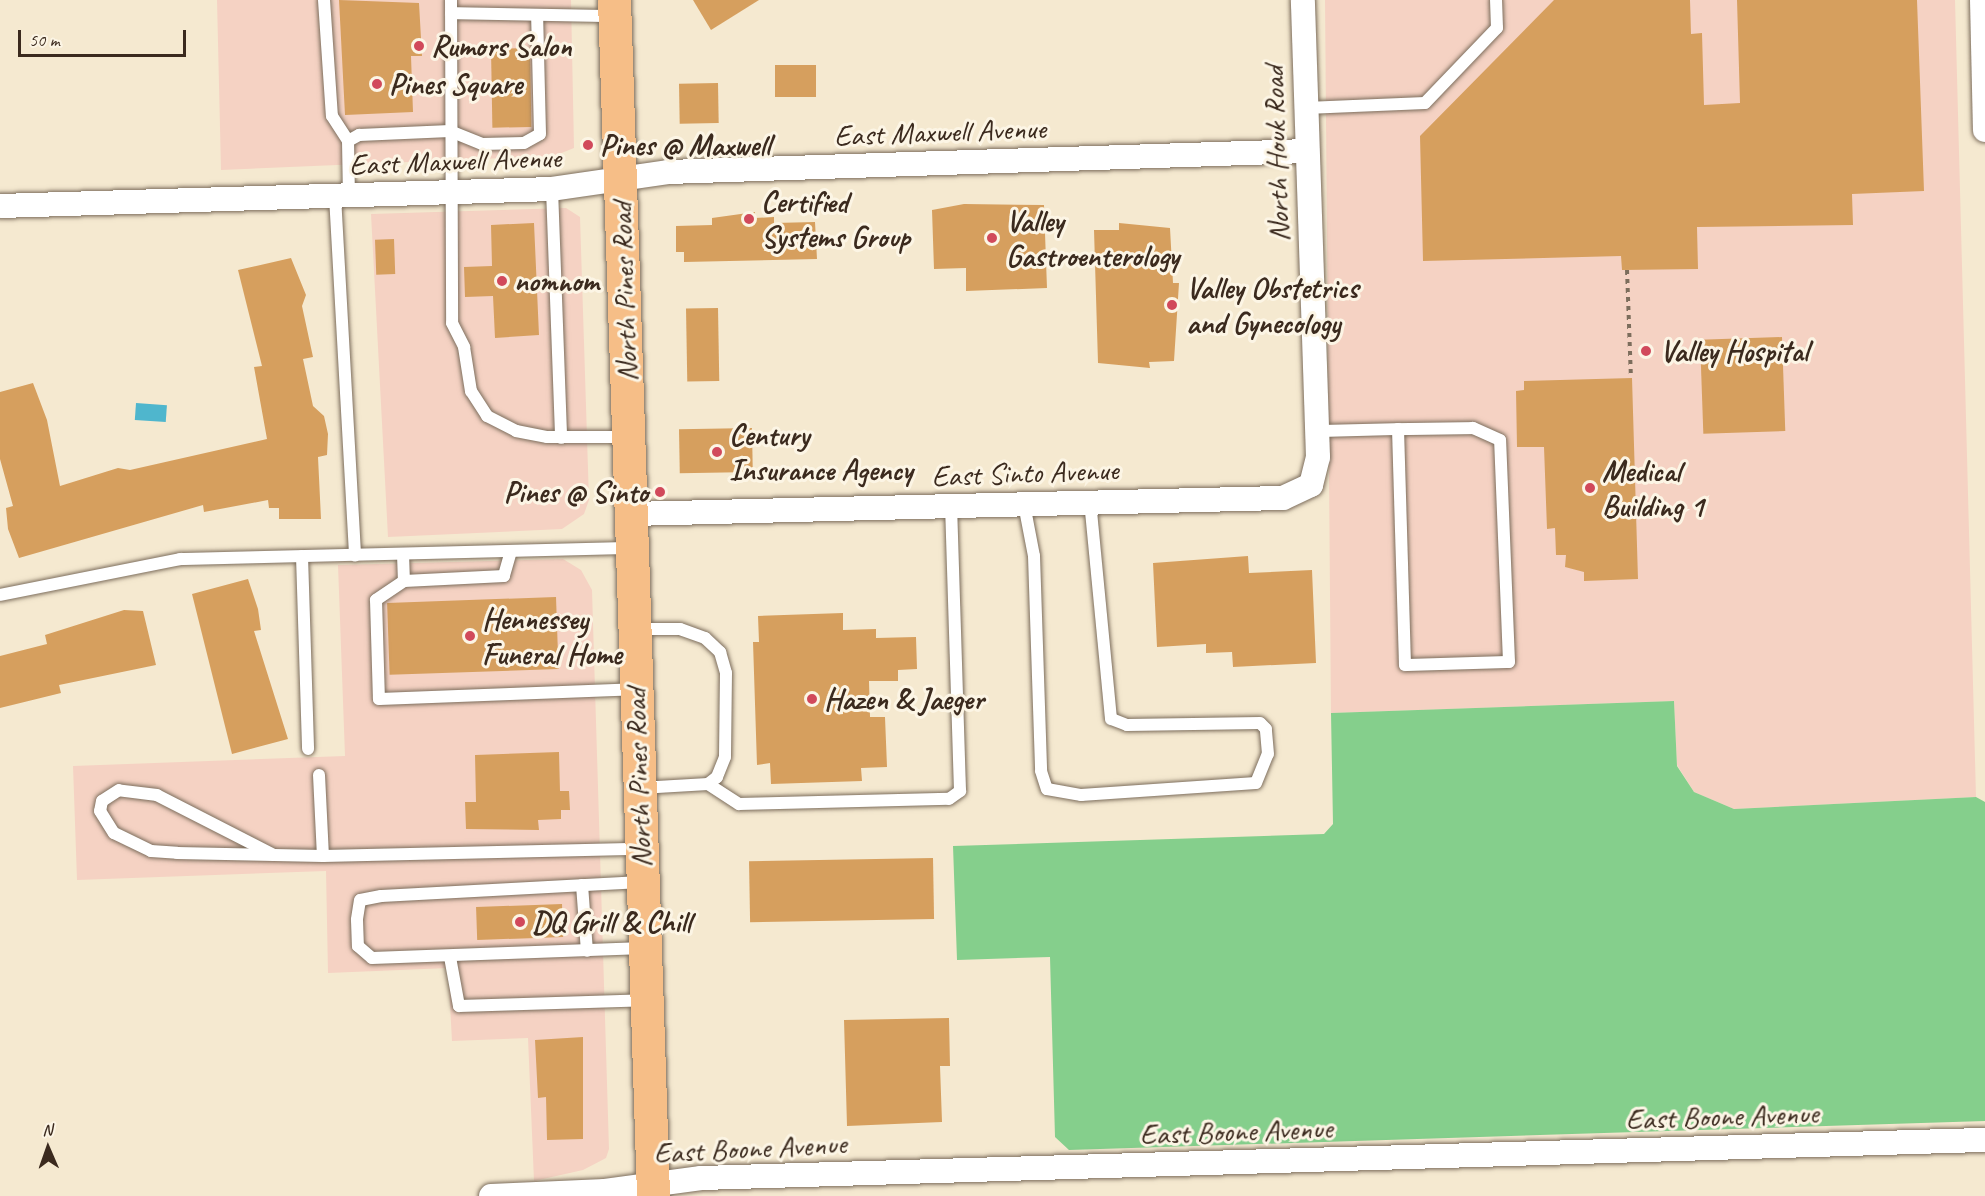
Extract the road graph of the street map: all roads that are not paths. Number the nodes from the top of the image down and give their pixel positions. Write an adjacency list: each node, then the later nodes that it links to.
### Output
1 (324, 0): 12 (lane)
2 (1303, 0): 9 (street, North Houk Road)
3 (1496, 0): 9 (lane)
4 (1982, 0): 8 (street)
5 (451, 6): 7 (lane); 11 (lane)
6 (614, 8): 7 (lane); 14 (main road, North Pines Road)
7 (537, 15): 11 (lane)
8 (1984, 94): 10 (street)
9 (1306, 108): 13 (street, North Houk Road)
10 (1985, 130)
11 (450, 131): 12 (lane); 16 (lane)
12 (348, 141): 17 (lane)
13 (1307, 151): 14 (street, East Maxwell Avenue); 20 (street, North Houk Road)
14 (620, 180): 15 (street, East Maxwell Avenue); 21 (main road, North Pines Road)
15 (552, 189): 16 (street, East Maxwell Avenue); 22 (lane)
16 (448, 192): 17 (street, East Maxwell Avenue); 22 (lane)
17 (342, 196): 18 (street, East Maxwell Avenue); 31 (lane)
18 (0, 206)
19 (1398, 429): 19 (lane); 20 (lane)
20 (1317, 431): 23 (street, North Houk Road)
21 (628, 436): 22 (lane); 27 (main road, North Pines Road)
22 (561, 438)
23 (1311, 485): 24 (street, East Sinto Avenue)
24 (1090, 502): 25 (street, East Sinto Avenue); 25 (lane)
25 (1024, 504): 26 (street, East Sinto Avenue)
26 (951, 506): 27 (street, East Sinto Avenue); 39 (lane)
27 (631, 514): 28 (main road, North Pines Road)
28 (631, 548): 29 (lane); 35 (main road, North Pines Road)
29 (511, 551): 30 (lane); 33 (lane)
30 (403, 554): 31 (lane); 33 (lane)
31 (355, 555): 32 (lane)
32 (302, 556): 34 (lane); 37 (lane)
33 (404, 581): 36 (lane)
34 (0, 595)
35 (634, 628): 36 (main road, North Pines Road); 39 (lane)
36 (635, 689): 40 (main road, North Pines Road)
37 (308, 749)
38 (319, 775): 43 (lane)
39 (708, 784): 40 (lane)
40 (639, 788): 41 (main road, North Pines Road)
41 (641, 849): 43 (lane); 44 (main road, North Pines Road)
42 (273, 855): 42 (lane); 43 (lane)
43 (323, 856)
44 (642, 882): 45 (lane); 46 (main road, North Pines Road)
45 (582, 885): 47 (lane); 48 (lane)
46 (645, 948): 47 (lane); 49 (main road, North Pines Road)
47 (587, 951): 48 (lane)
48 (450, 957): 49 (lane)
49 (646, 1000): 51 (main road, North Pines Road)
50 (1985, 1140): 51 (street, East Boone Avenue)
51 (653, 1190): 52 (street, East Boone Avenue)
52 (490, 1196)

